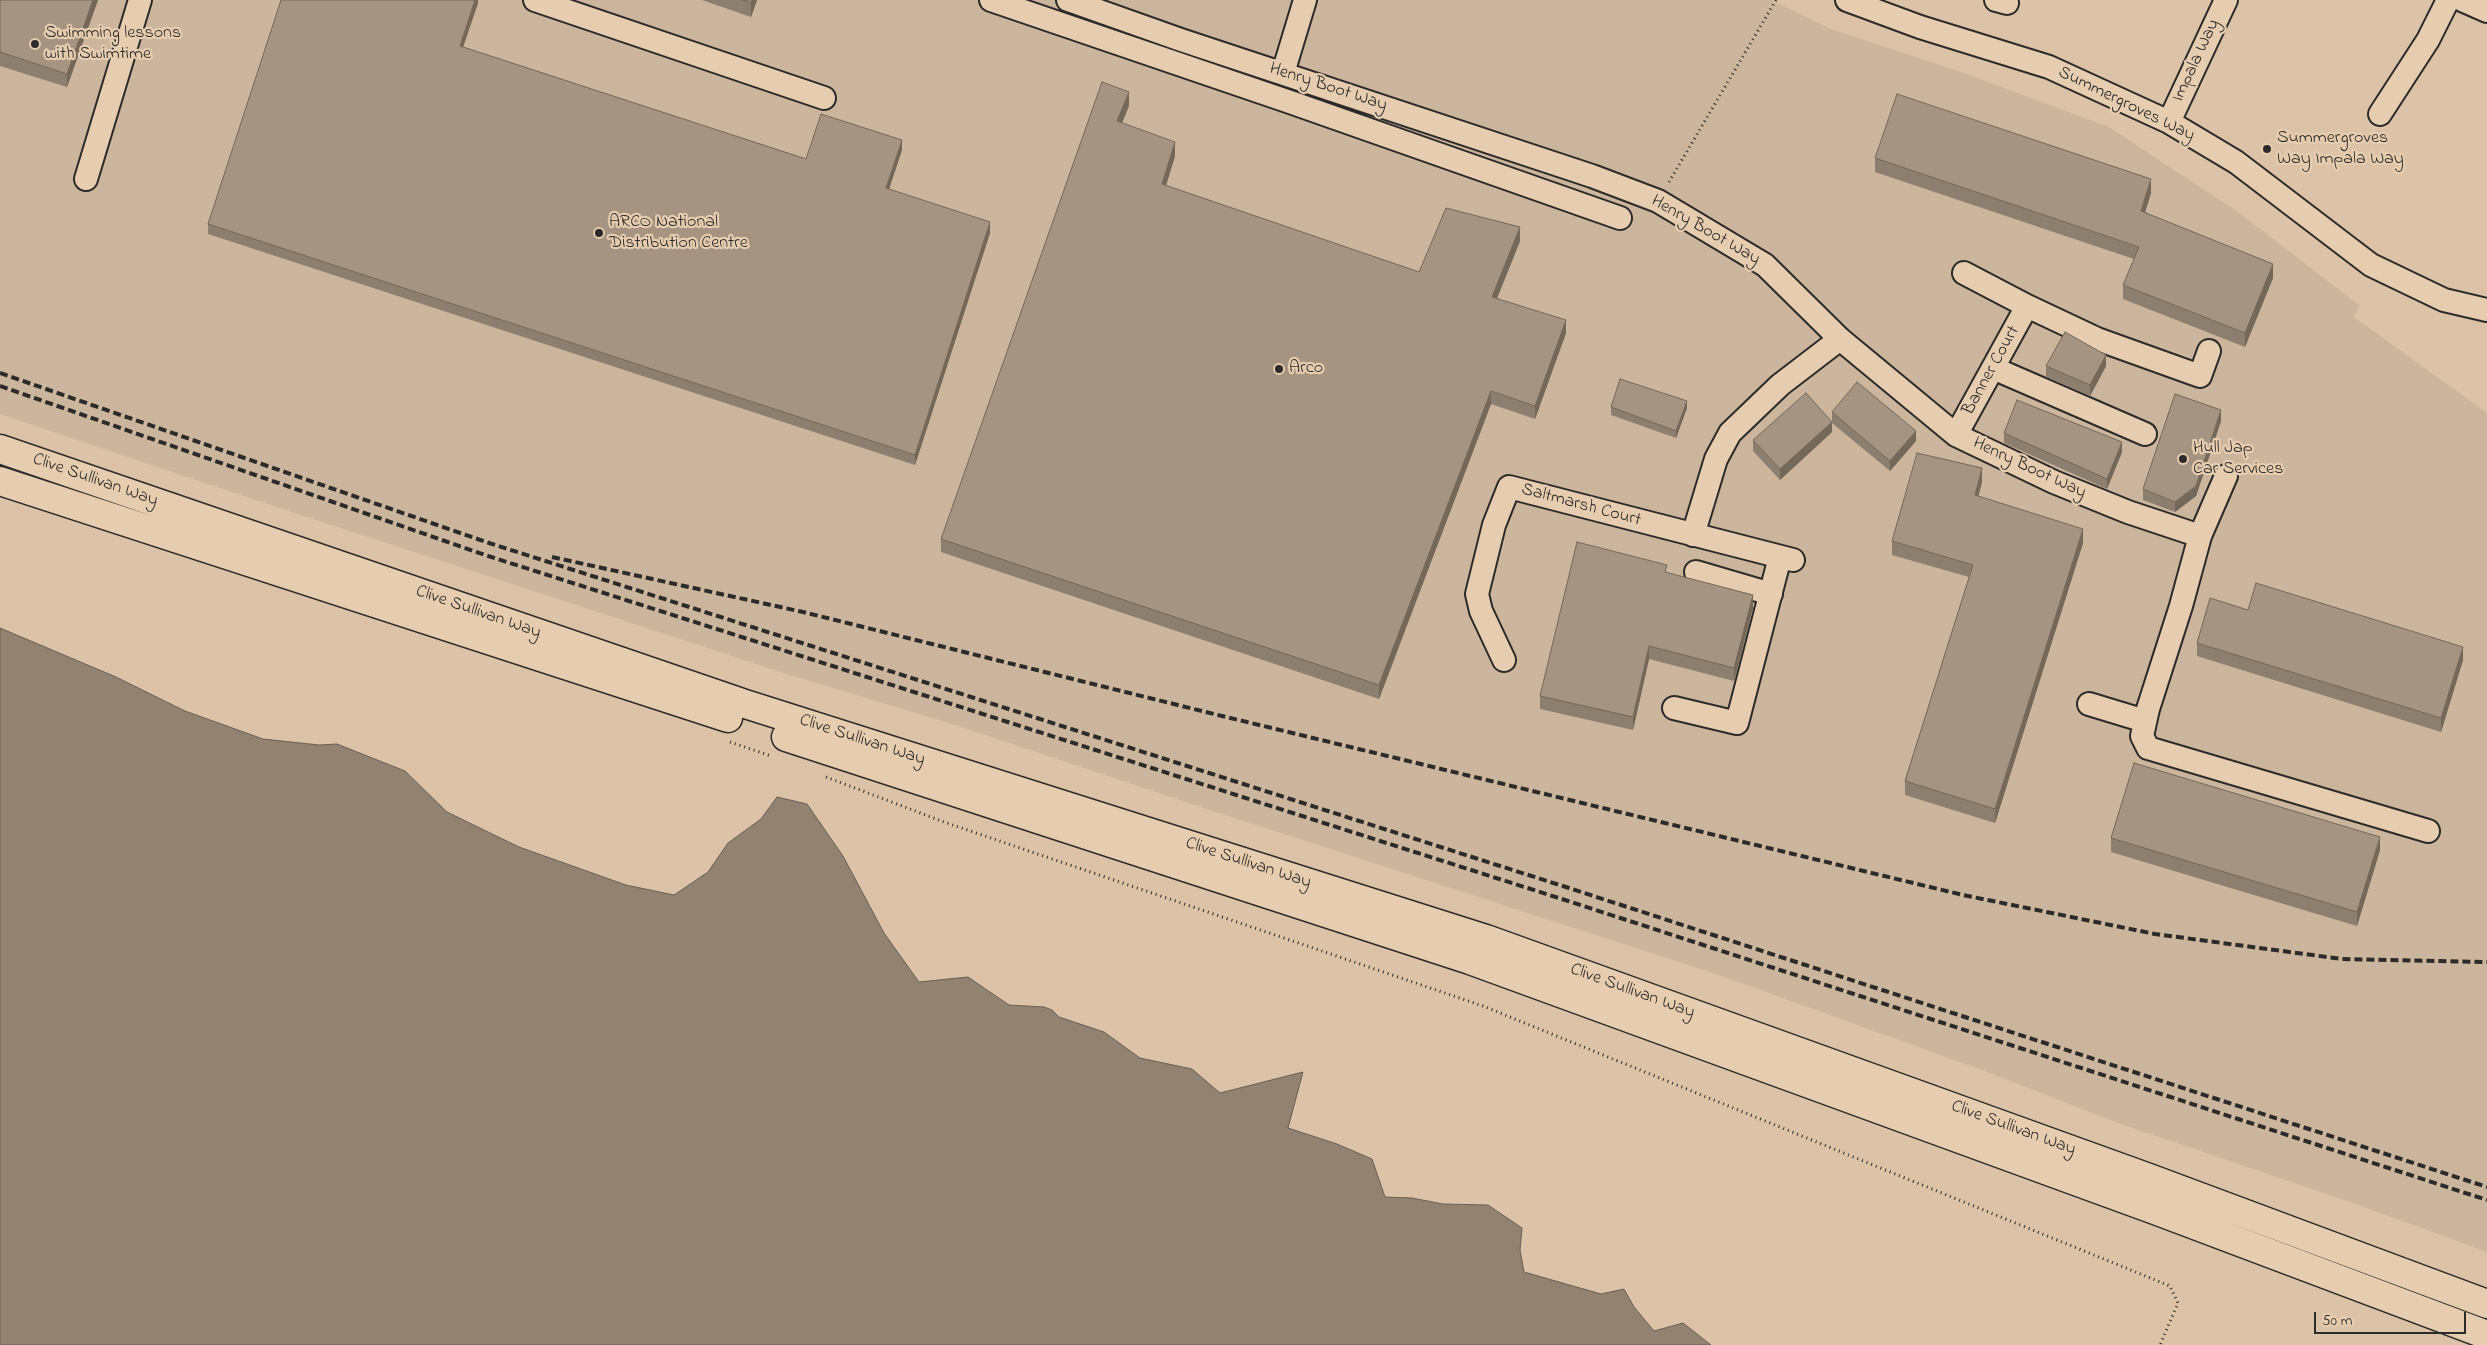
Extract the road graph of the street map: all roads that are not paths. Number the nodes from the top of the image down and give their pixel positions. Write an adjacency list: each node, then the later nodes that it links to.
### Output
1 (140, 0): 19 (street)
2 (535, 0): 14 (street)
3 (991, 0): 12 (street)
4 (1068, 0): 11 (street, Henry Boot Way)
5 (1305, 0): 13 (street)
6 (1847, 0): 16 (street, Summergroves Way)
7 (2226, 0): 16 (street, Impala Way)
8 (2448, 0): 15 (street)
9 (2462, 0): 10 (street)
10 (2487, 11)
11 (1195, 45): 12 (street); 13 (street, Henry Boot Way)
12 (1188, 67): 18 (street)
13 (1283, 73): 17 (street, Henry Boot Way)
14 (824, 98)
15 (2380, 114)
16 (2168, 122): 23 (street, Summergroves Way)
17 (1470, 136): 18 (street); 24 (street, Henry Boot Way)
18 (1461, 162): 20 (street)
19 (86, 179)
20 (1620, 218)
21 (1964, 273): 22 (street, Banner Court)
22 (2027, 306): 25 (street, Banner Court); 26 (street, Banner Court)
23 (2487, 310)
24 (1840, 339): 28 (street, Henry Boot Way); 32 (street)
25 (2209, 351)
26 (1993, 368): 27 (street); 28 (street, Banner Court)
27 (2145, 434)
28 (1956, 435): 33 (street, Henry Boot Way)
29 (0, 449): 41 (highway, Clive Sullivan Way)
30 (2226, 476): 33 (street)
31 (0, 481): 42 (highway, Clive Sullivan Way)
32 (1693, 535): 35 (street, Saltmarsh Court); 36 (street, Saltmarsh Court)
33 (2200, 536): 39 (street)
34 (1696, 572): 35 (street)
35 (1771, 594): 38 (street)
36 (1504, 660)
37 (2089, 704): 39 (street)
38 (1674, 708)
39 (2145, 721): 40 (street)
40 (2428, 831)
41 (2487, 1304)
42 (2487, 1335)

